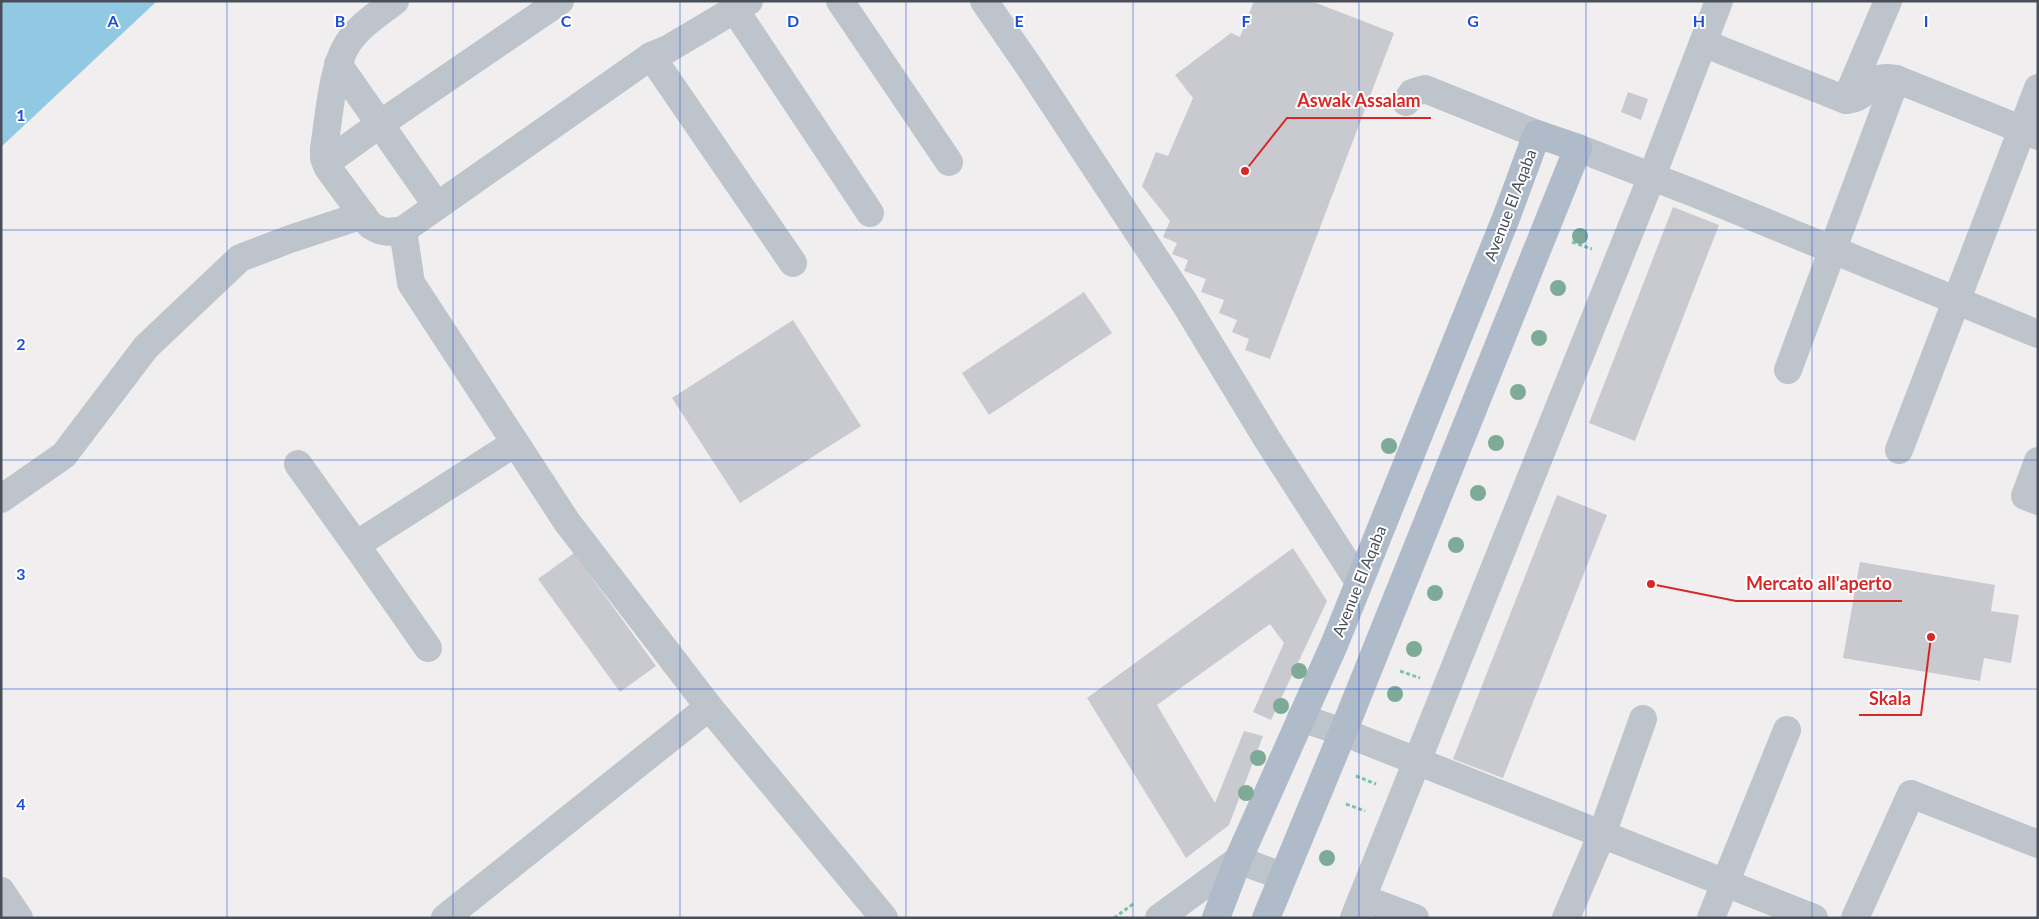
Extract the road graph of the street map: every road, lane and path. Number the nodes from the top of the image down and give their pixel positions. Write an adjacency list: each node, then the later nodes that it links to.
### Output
1 (395, 1): 10 (street)
2 (560, 1): 15 (street)
3 (840, 1): 19 (street)
4 (984, 1): 40 (street)
5 (1719, 1): 8 (street)
6 (1888, 1): 13 (street)
7 (742, 6): 9 (street); 23 (street)
8 (1703, 43): 13 (street); 21 (street)
9 (651, 56): 22 (street); 29 (street)
10 (338, 64): 15 (street); 20 (street)
11 (1896, 79): 13 (street); 16 (street); 27 (street)
12 (2038, 88): 16 (street)
13 (1846, 100)
14 (1406, 102): 17 (street)
15 (380, 124): 20 (street); 22 (street)
16 (2030, 133): 30 (street)
17 (1537, 134): 18 (main road, Avenue El Aqaba); 40 (main road, Avenue El Aqaba)
18 (1578, 148): 21 (street); 48 (main road)
19 (949, 162)
20 (326, 163): 24 (street)
21 (1652, 176): 27 (street); 49 (street)
22 (437, 206): 25 (street)
23 (870, 213)
24 (363, 215): 25 (street); 37 (street)
25 (403, 230): 33 (street)
26 (1569, 240): 28 (path)
27 (1833, 249): 30 (street); 32 (street)
28 (1595, 250)
29 (793, 263)
30 (1957, 301): 31 (street); 34 (street)
31 (2038, 334)
32 (1788, 370)
33 (515, 443): 39 (street); 44 (street)
34 (1899, 450)
35 (2038, 461): 38 (street)
36 (298, 464): 39 (street)
37 (1, 499)
38 (2038, 501)
39 (356, 545): 41 (street)
40 (1359, 582): 45 (main road, Avenue El Aqaba)
41 (428, 648)
42 (1397, 669): 43 (path)
43 (1423, 680)
44 (709, 707): 65 (street); 66 (street)
45 (1301, 718): 48 (street); 58 (main road, Avenue El Aqaba)
46 (1643, 720): 56 (street)
47 (1787, 730): 60 (street)
48 (1343, 732): 49 (street); 59 (main road)
49 (1417, 760): 56 (street); 63 (street)
50 (1354, 775): 51 (path)
51 (1372, 793)
52 (1343, 802): 54 (path)
53 (1369, 802): 54 (path)
54 (1365, 811): 55 (path)
55 (1362, 820)
56 (1602, 834): 60 (street); 72 (street)
57 (2038, 844): 75 (street)
58 (1238, 860): 59 (street); 68 (street); 69 (main road, Avenue El Aqaba)
59 (1282, 876): 70 (main road)
60 (1724, 883): 73 (street); 74 (street)
61 (1, 891): 64 (street)
62 (1138, 900): 67 (path)
63 (1358, 908): 71 (street)
64 (19, 918)
65 (445, 918)
66 (884, 918)
67 (1114, 918)
68 (1159, 918)
69 (1216, 918)
70 (1266, 918)
71 (1415, 918)
72 (1566, 918)
73 (1711, 918)
74 (1814, 918)
75 (1855, 918)

